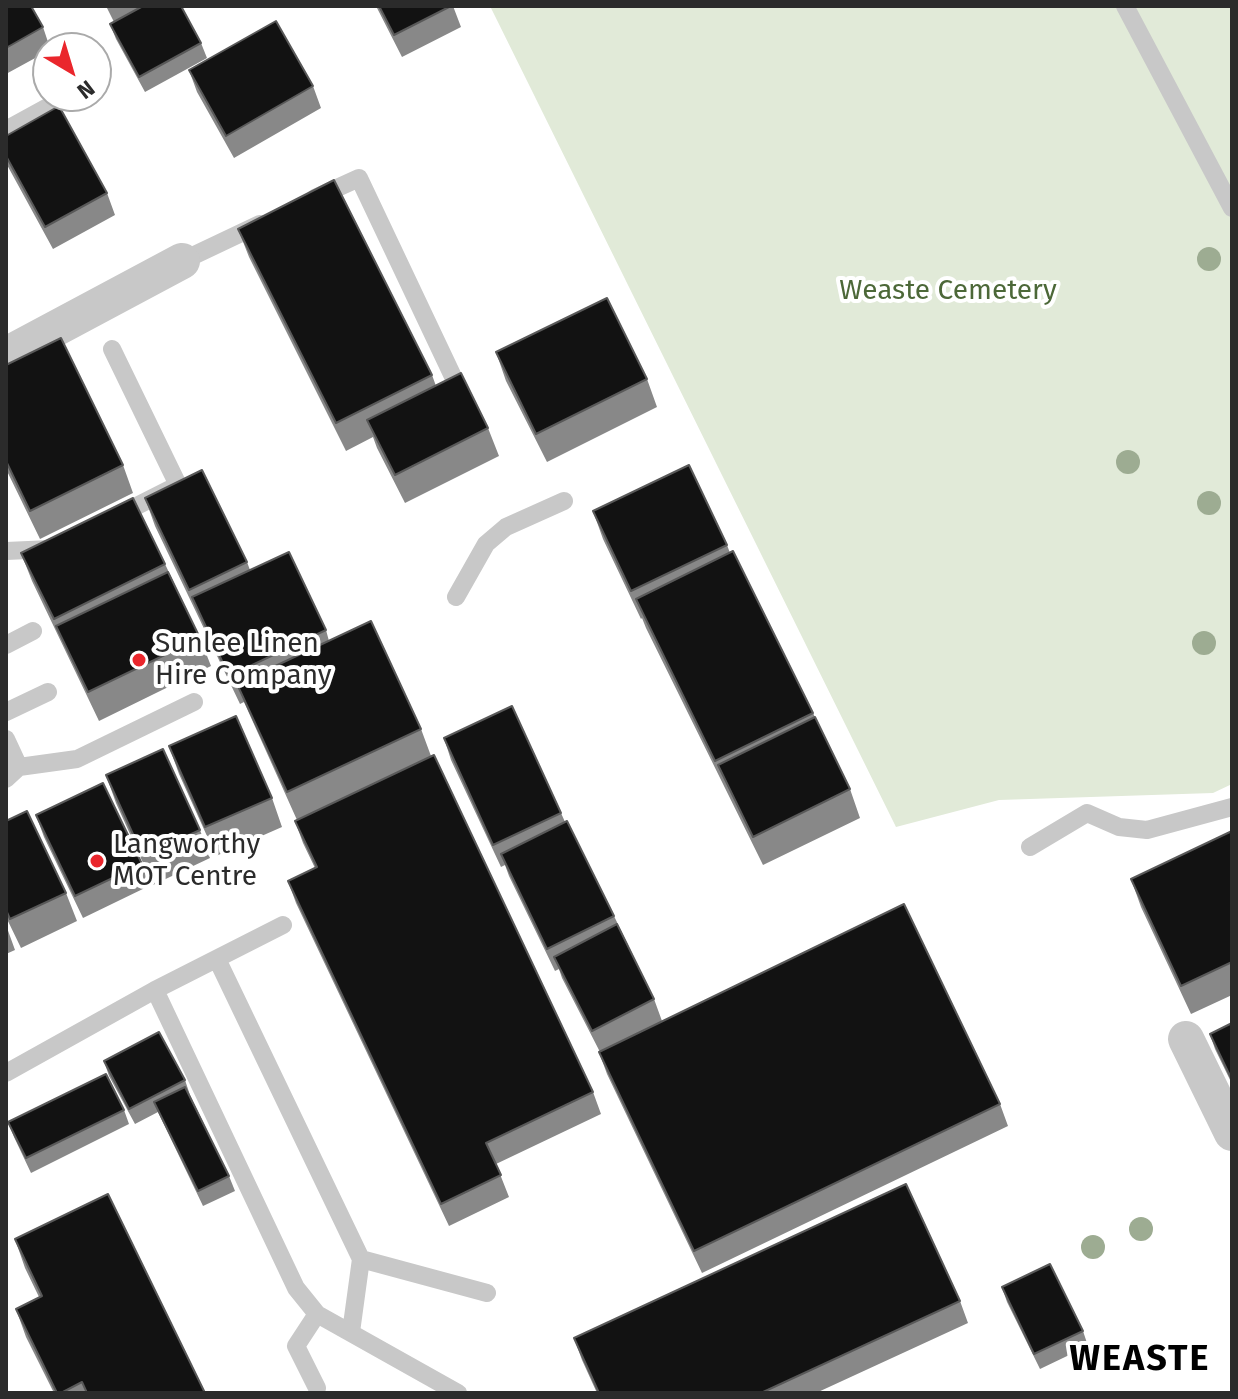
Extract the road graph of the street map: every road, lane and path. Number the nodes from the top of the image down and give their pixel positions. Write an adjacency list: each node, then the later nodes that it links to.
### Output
1 (1125, 6): 5 (lane)
2 (39, 112): 3 (lane)
3 (6, 130)
4 (304, 203): 10 (lane)
5 (1232, 208)
6 (277, 216): 7 (lane)
7 (182, 261): 9 (street)
8 (112, 349): 12 (lane)
9 (6, 355)
10 (457, 385)
11 (564, 501): 15 (lane)
12 (93, 527)
13 (65, 542): 14 (lane)
14 (6, 551)
15 (456, 597)
16 (33, 631): 17 (lane)
17 (6, 645)
18 (48, 692): 20 (lane)
19 (194, 702): 22 (lane)
20 (6, 712)
21 (6, 739): 22 (lane)
22 (13, 773)
23 (1232, 807): 24 (lane)
24 (1030, 847)
25 (283, 925): 26 (lane)
26 (217, 959): 27 (lane); 31 (lane)
27 (155, 990): 29 (lane); 33 (lane)
28 (1186, 1039): 30 (street)
29 (6, 1073)
30 (1232, 1133)
31 (361, 1259): 32 (lane); 34 (lane)
32 (487, 1293)
33 (317, 1314): 34 (lane); 35 (lane)
34 (351, 1332): 36 (lane)
35 (317, 1388)
36 (458, 1393)

